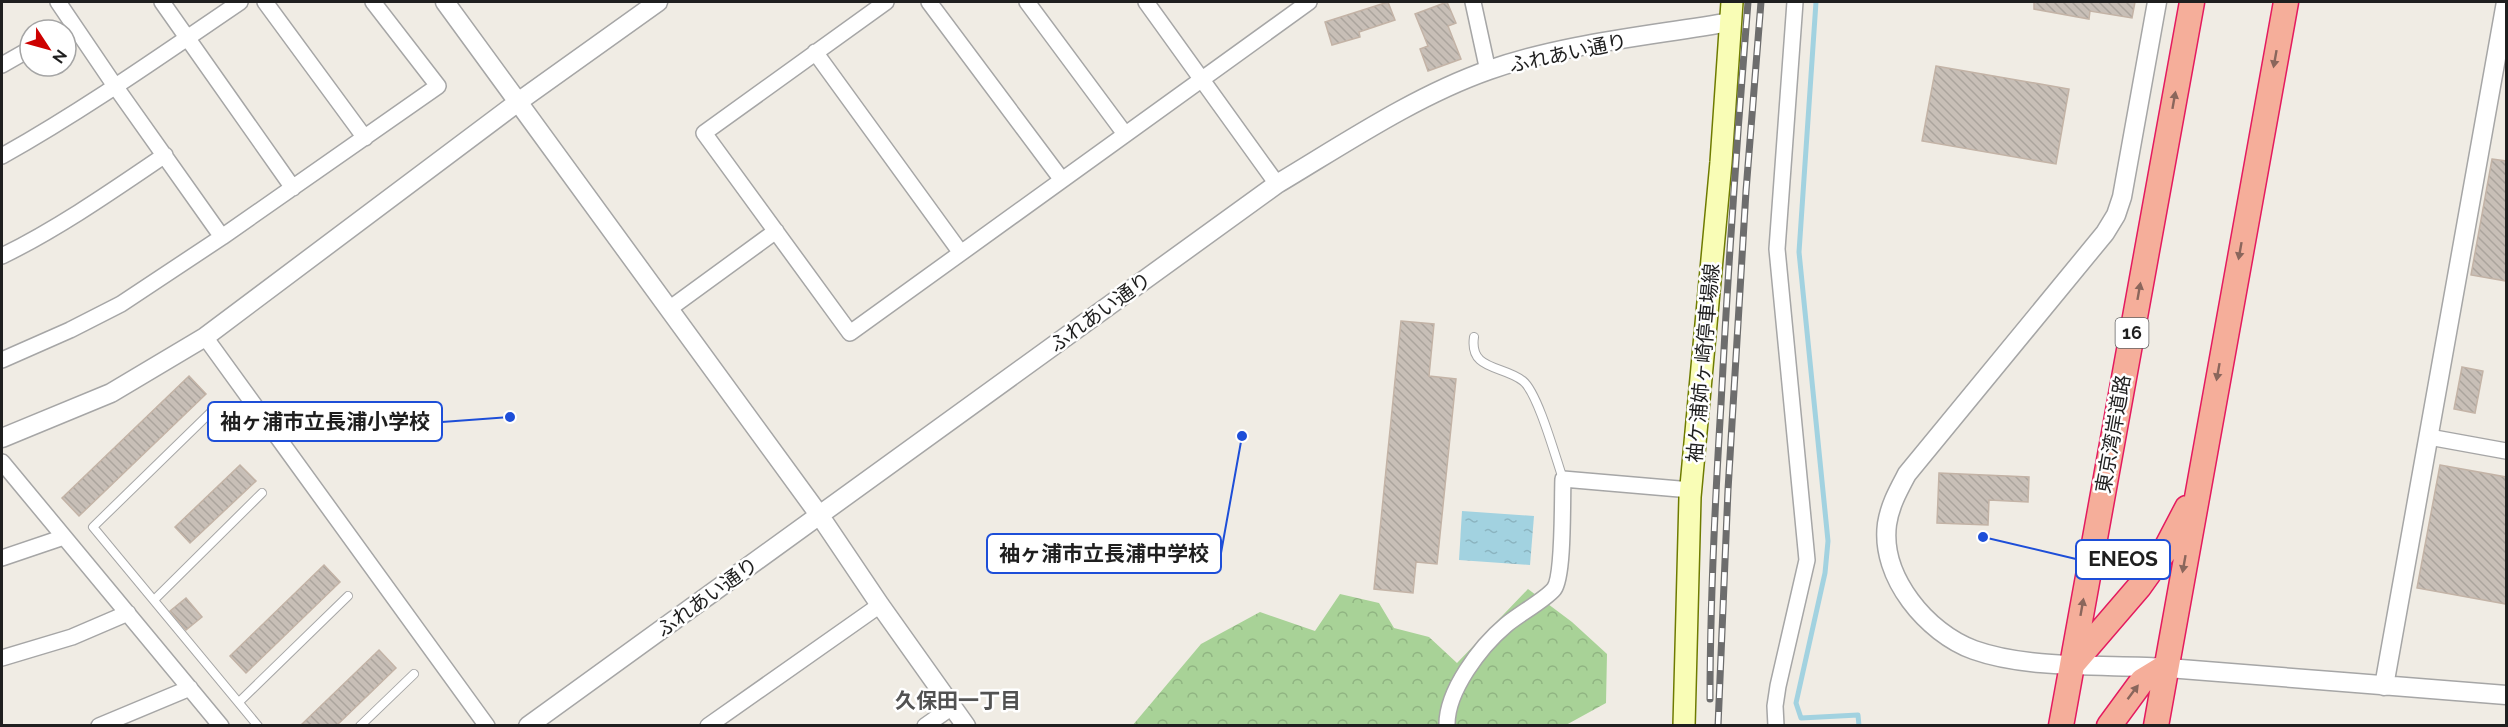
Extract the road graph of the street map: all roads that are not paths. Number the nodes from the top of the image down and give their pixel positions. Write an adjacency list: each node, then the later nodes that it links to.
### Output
1 (58, 2): 20 (street)
2 (162, 2): 21 (street)
3 (240, 2): 21 (street)
4 (265, 2): 31 (street)
5 (373, 2): 31 (street)
6 (445, 2): 29 (street)
7 (658, 2): 29 (street)
8 (886, 2): 23 (street)
9 (929, 2): 34 (street)
10 (1027, 2): 30 (street)
11 (1146, 2): 27 (street)
12 (1309, 2): 27 (street)
13 (1473, 2): 26 (street)
14 (1795, 2): 81 (street)
15 (2157, 2): 62 (street)
16 (2192, 2): 62 (highway, 東京湾岸道路 / 16, one-way to 16)
17 (2286, 2): 51 (highway, one-way to 51)
18 (2506, 2): 46 (street)
19 (1731, 12): 26 (street, ふれあい通り); 52 (main road, 袖ケ浦姉ヶ崎停車場線)
20 (64, 18)
21 (187, 38): 28 (street); 36 (street)
22 (78, 41): 28 (street)
23 (815, 52): 37 (street); 39 (street)
24 (18, 55): 25 (street)
25 (2, 64)
26 (1488, 71): 35 (street, ふれあい通り)
27 (1201, 78): 30 (street); 35 (street)
28 (115, 86): 32 (street); 33 (street)
29 (518, 102): 41 (street); 42 (street)
30 (1125, 135): 34 (street)
31 (365, 138): 36 (street)
32 (165, 155): 38 (street); 40 (street)
33 (2, 156)
34 (1062, 180): 39 (street)
35 (1276, 184): 54 (street, ふれあい通り)
36 (293, 188): 38 (street)
37 (776, 231): 39 (street); 41 (street)
38 (222, 237): 44 (street)
39 (961, 253)
40 (2, 256)
41 (669, 309): 54 (street)
42 (205, 337): 47 (street); 74 (street)
43 (1474, 337): 50 (lane)
44 (2, 360)
45 (213, 411): 58 (lane)
46 (2428, 437): 48 (street); 65 (street)
47 (2, 438)
48 (2506, 452)
49 (2, 462): 55 (street)
50 (1563, 479): 52 (street); 79 (street)
51 (2198, 487): 62 (highway); 63 (highway, one-way to 63)
52 (1691, 490): 80 (main road, 袖ケ浦姉ヶ崎停車場線)
53 (262, 493): 58 (lane)
54 (820, 516): 59 (street); 75 (street, ふれあい通り)
55 (64, 537): 56 (street); 60 (street)
56 (2, 558)
57 (348, 596): 68 (lane)
58 (154, 600): 68 (lane)
59 (880, 605): 69 (street); 76 (street)
60 (128, 614): 61 (street); 66 (street)
61 (2, 658)
62 (2072, 665): 63 (street); 82 (highway, 東京湾岸道路 / 16)
63 (2165, 668): 65 (street); 83 (highway, one-way to 63); 84 (highway)
64 (414, 674): 73 (lane)
65 (2384, 686): 67 (street)
66 (190, 688): 70 (street); 71 (street)
67 (2506, 695)
68 (238, 702): 72 (lane)
69 (952, 707): 77 (street); 78 (street)
70 (99, 726)
71 (221, 726)
72 (258, 726)
73 (360, 726)
74 (487, 726)
75 (528, 726)
76 (708, 726)
77 (925, 726)
78 (966, 726)
79 (1447, 726)
80 (1684, 726)
81 (1776, 726)
82 (2061, 726)
83 (2109, 726)
84 (2156, 726)

